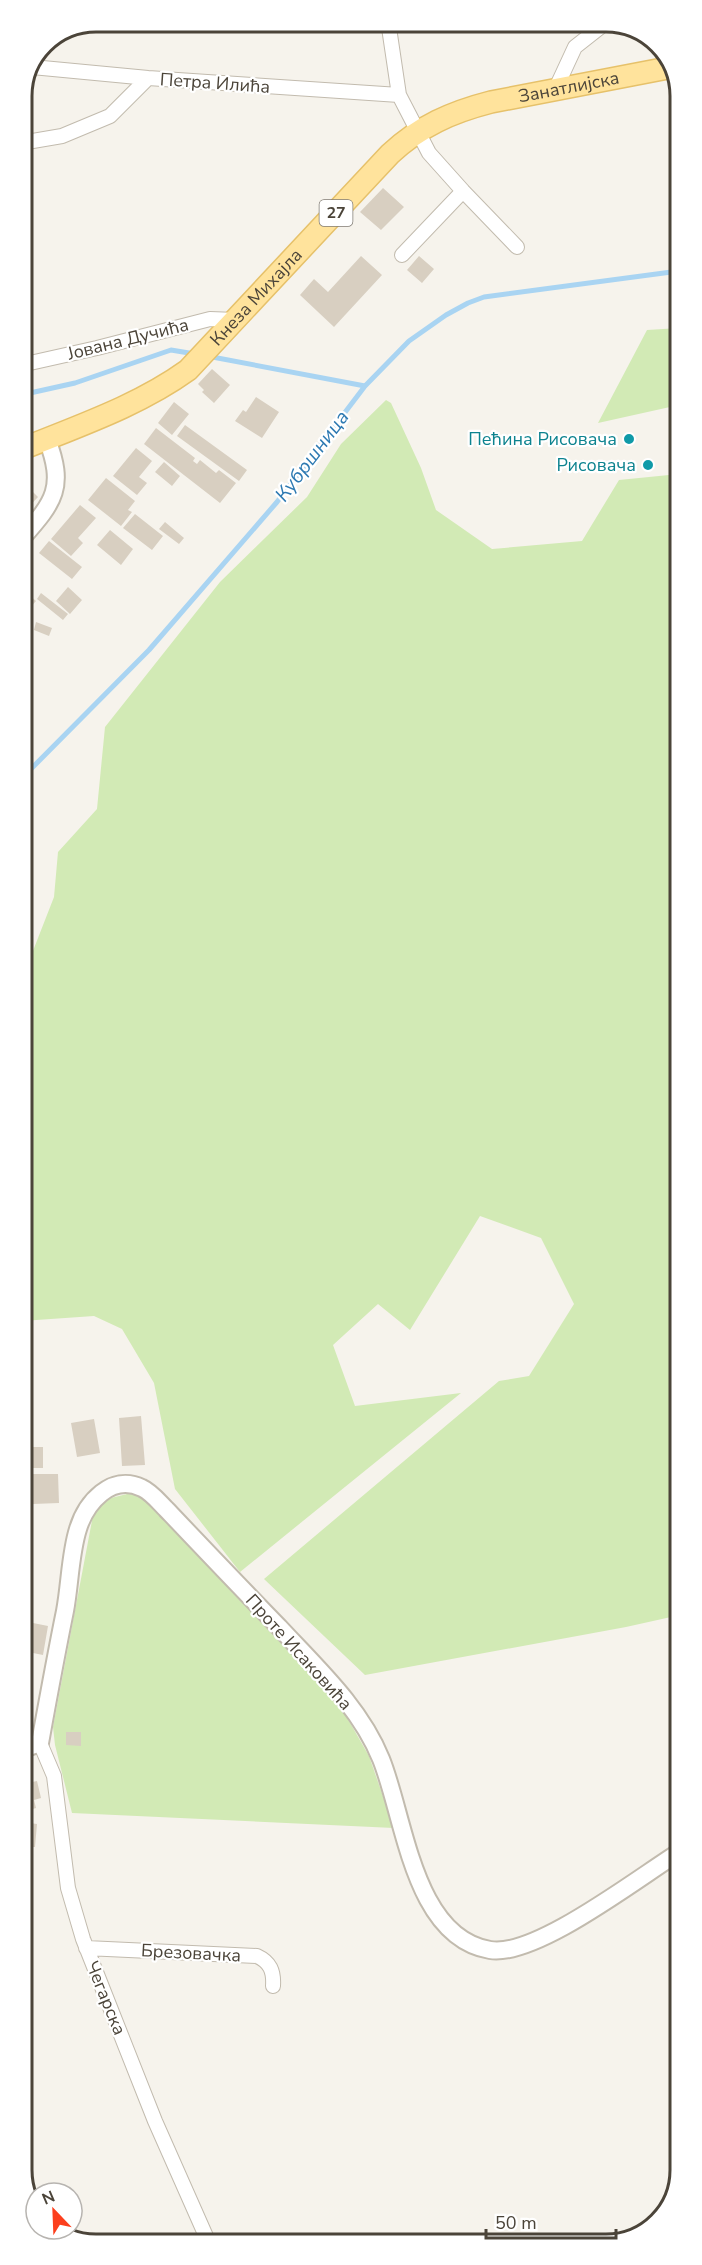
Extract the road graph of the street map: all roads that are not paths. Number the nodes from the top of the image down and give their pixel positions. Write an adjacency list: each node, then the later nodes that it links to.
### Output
1 (390, 32): 7 (street)
2 (594, 32): 6 (street)
3 (38, 68): 5 (street, Петра Илића)
4 (665, 68): 6 (main road, Занатлијска / 27)
5 (148, 78): 7 (street, Петра Илића); 10 (street)
6 (556, 88): 8 (main road, Занатлијска / 27)
7 (399, 95): 9 (street)
8 (464, 109): 9 (main road, Кнеза Михајла / 27)
9 (417, 131): 11 (street); 14 (main road, Кнеза Михајла / 27)
10 (32, 141)
11 (463, 191): 12 (street); 13 (street)
12 (517, 247)
13 (402, 255)
14 (229, 328): 15 (street, Јована Дучића); 16 (main road, Кнеза Михајла / 27)
15 (32, 362)
16 (46, 439): 17 (main road, Кнеза Михајла / 27); 18 (street)
17 (32, 444)
18 (32, 526)
19 (40, 1743): 20 (street); 21 (street, Проте Исаковића); 22 (street, Чегарска)
20 (32, 1746)
21 (670, 1858)
22 (86, 1948): 23 (street, Брезовачка); 24 (street, Чегарска)
23 (273, 1986)
24 (205, 2233)

